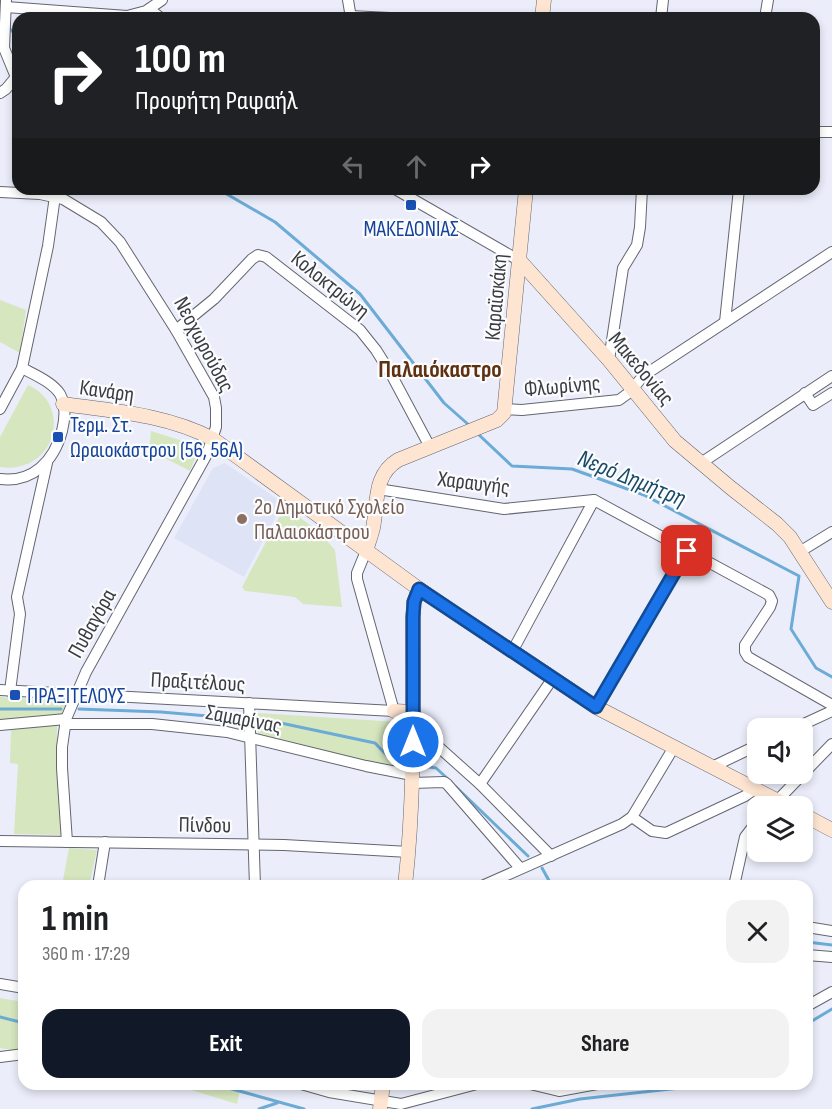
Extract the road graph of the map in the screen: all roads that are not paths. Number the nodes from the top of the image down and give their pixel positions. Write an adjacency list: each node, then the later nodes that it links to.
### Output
1 (162, 0): 3 (street)
2 (6, 4): 4 (street); 7 (street)
3 (150, 9): 5 (street); 6 (street)
4 (41, 12)
5 (140, 12)
6 (154, 12)
7 (12, 67)
8 (12, 84): 9 (street)
9 (0, 93)
10 (56, 195): 21 (street)
11 (59, 195): 19 (street, Νεοχωρούδας)
12 (405, 195): 17 (street, Μακεδονίας)
13 (526, 195): 17 (street, Καραϊσκάκη)
14 (642, 195): 20 (street)
15 (738, 195): 18 (street)
16 (832, 252): 18 (street, Φλωρίνης)
17 (520, 261): 20 (street, Μακεδονίας); 28 (street, Καραϊσκάκη)
18 (725, 322): 23 (street, Φλωρίνης)
19 (176, 330): 29 (street, Νεοχωρούδας); 30 (street, Κολοκτρώνη)
20 (609, 360): 23 (street, Μακεδονίας)
21 (22, 368): 26 (street); 27 (street)
22 (832, 376): 24 (street)
23 (632, 390): 28 (street, Φλωρίνης); 32 (street, Μακεδονίας)
24 (805, 393): 25 (street); 32 (street)
25 (832, 393)
26 (63, 404): 29 (street, Κανάρη); 31 (street)
27 (0, 409)
28 (506, 409): 30 (street, Φλωρίνης)
29 (213, 439): 37 (street); 45 (street, Πυθαγόρα)
30 (430, 447): 34 (street, Φλωρίνης)
31 (47, 463): 33 (street); 44 (street)
32 (701, 463): 39 (street, Μακεδονίας)
33 (0, 479)
34 (378, 489): 35 (street, Χαραυγής); 37 (street, Φλωρίνης)
35 (594, 500): 38 (street); 42 (street)
36 (832, 532): 39 (street)
37 (366, 551): 40 (street); 49 (street)
38 (687, 551): 47 (street); 48 (street)
39 (801, 551): 41 (street, Μακεδονίας)
40 (419, 589): 42 (street); 51 (street)
41 (832, 602)
42 (513, 650): 43 (street)
43 (553, 678): 48 (street); 62 (street)
44 (5, 690): 45 (street, Πραξιτέλους)
45 (75, 694): 46 (street, Πραξιτέλους); 53 (street, Πυθαγόρα)
46 (249, 703): 49 (street, Πραξιτέλους); 55 (street)
47 (832, 705)
48 (596, 707): 57 (street)
49 (394, 711): 51 (street)
50 (832, 711): 52 (street)
51 (413, 719): 61 (street); 62 (street)
52 (813, 720)
53 (66, 721): 54 (street, Σαμαρίνας); 55 (street, Σαμαρίνας); 71 (street, Πυθαγόρα)
54 (0, 725)
55 (250, 737): 61 (street, Σαμαρίνας); 73 (street)
56 (832, 744): 59 (street)
57 (674, 747): 60 (street); 66 (street)
58 (747, 751): 60 (street)
59 (828, 756): 65 (street)
60 (712, 767): 63 (street)
61 (412, 779): 74 (street); 76 (street, Σαμαρίνας)
62 (480, 784): 75 (street)
63 (755, 789): 64 (street); 66 (street)
64 (766, 796)
65 (789, 796)
66 (632, 817): 75 (street)
67 (813, 820): 68 (street)
68 (832, 830)
69 (747, 834): 81 (street)
70 (0, 841): 71 (street, Πίνδου)
71 (67, 842): 72 (street, Πίνδου)
72 (105, 842): 73 (street, Πίνδου); 77 (street)
73 (254, 844): 74 (street, Πίνδου); 78 (street)
74 (409, 852): 79 (street)
75 (551, 856): 76 (street)
76 (520, 868): 80 (street)
77 (99, 880)
78 (255, 880)
79 (406, 880)
80 (495, 880)
81 (735, 880)
82 (813, 928): 83 (street)
83 (832, 931)
84 (813, 955): 85 (street)
85 (832, 957)
86 (0, 984): 87 (street)
87 (18, 987)
88 (832, 992): 89 (street)
89 (813, 1003)
90 (18, 1055): 91 (street)
91 (0, 1057)
92 (322, 1090): 95 (street)
93 (382, 1090): 95 (street)
94 (456, 1090): 95 (street)
95 (381, 1106)

